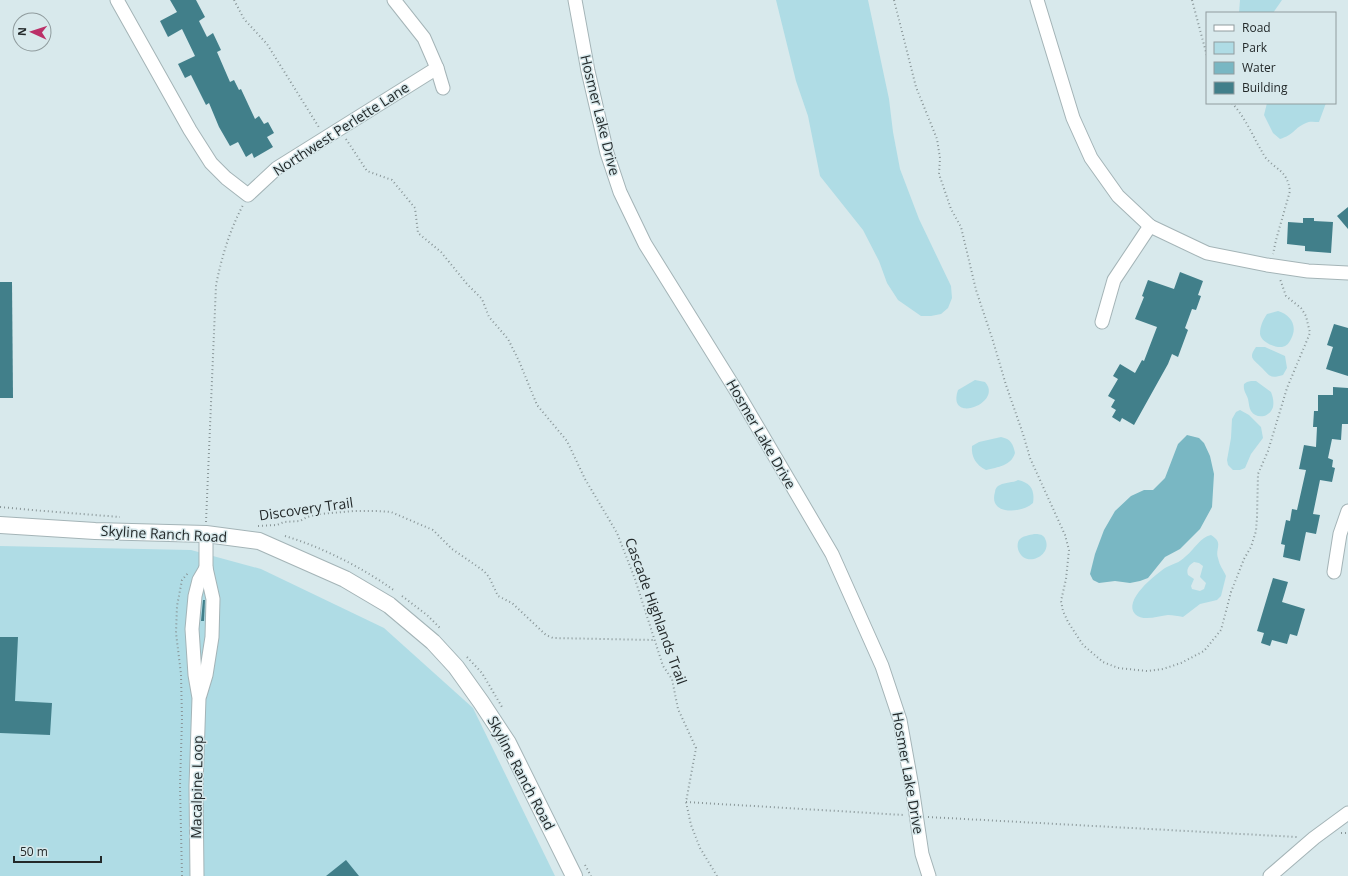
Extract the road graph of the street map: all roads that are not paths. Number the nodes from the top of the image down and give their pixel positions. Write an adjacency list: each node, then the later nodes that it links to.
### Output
1 (117, 0): 5 (street, Northwest Perlette Lane)
2 (394, 0): 5 (street)
3 (575, 0): 19 (street, Hosmer Lake Drive)
4 (1037, 0): 7 (street)
5 (437, 68): 6 (street)
6 (443, 88)
7 (1150, 226): 8 (street); 9 (street)
8 (1348, 273)
9 (1102, 322)
10 (1348, 511): 14 (street)
11 (0, 525): 12 (street, Skyline Ranch Road)
12 (206, 534): 13 (street); 18 (street, Skyline Ranch Road)
13 (206, 565): 15 (street, Macalpine Loop); 15 (street, Macalpine Loop)
14 (1334, 572)
15 (199, 698): 17 (street, Macalpine Loop)
16 (1348, 813): 20 (street)
17 (197, 876)
18 (574, 876)
19 (929, 876)
20 (1270, 876)

